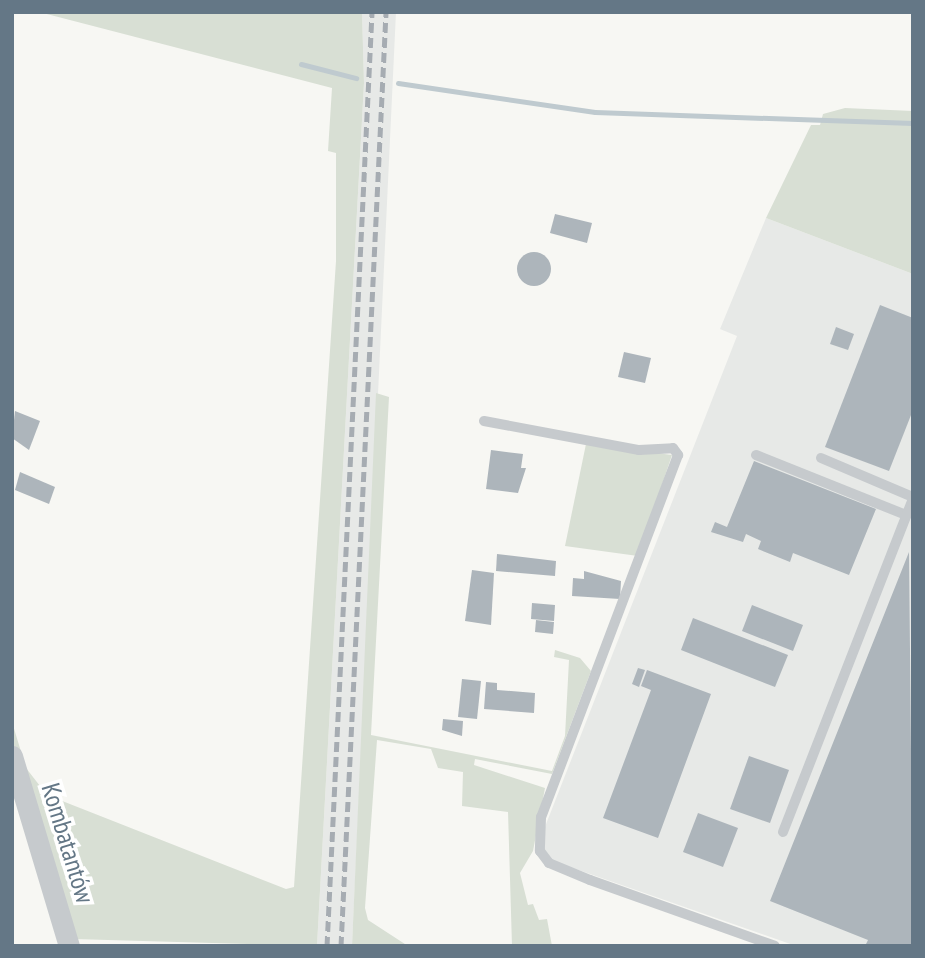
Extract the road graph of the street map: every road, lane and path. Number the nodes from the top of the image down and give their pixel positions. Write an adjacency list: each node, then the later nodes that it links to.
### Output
1 (484, 421): 9 (lane)
2 (756, 455): 5 (lane)
3 (821, 458): 4 (lane)
4 (913, 497): 5 (lane)
5 (906, 514): 7 (lane)
6 (12, 756): 8 (street, Kombatantów)
7 (783, 832)
8 (69, 946)
9 (775, 946)

